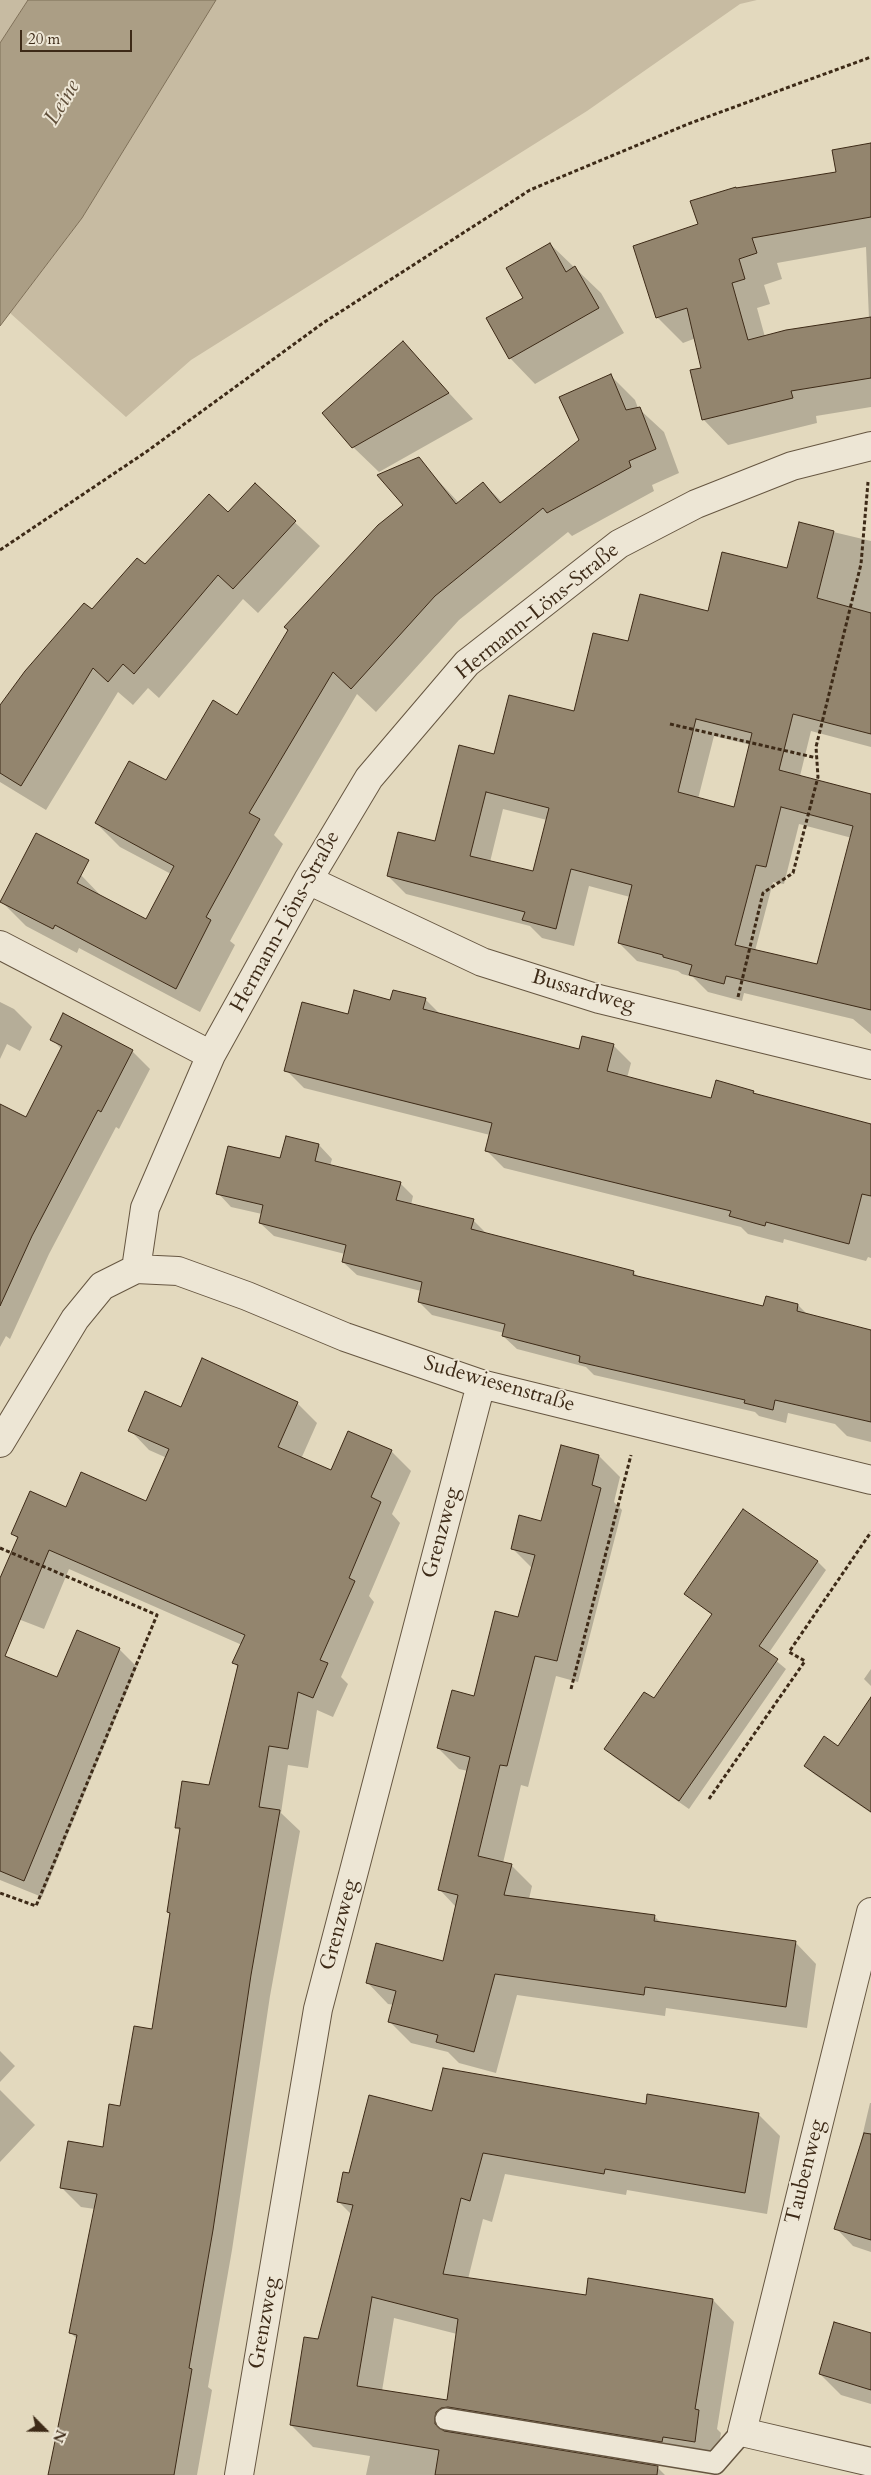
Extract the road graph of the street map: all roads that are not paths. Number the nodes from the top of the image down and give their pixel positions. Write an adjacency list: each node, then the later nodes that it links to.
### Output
1 (871, 446): 2 (street, Hermann-Löns-Straße)
2 (308, 880): 4 (street, Hermann-Löns-Straße); 5 (street, Bussardweg)
3 (0, 945): 4 (street)
4 (211, 1055): 6 (street, Hermann-Löns-Straße)
5 (871, 1066)
6 (136, 1269): 7 (street, Sudewiesenstraße); 8 (street)
7 (481, 1384): 9 (street, Sudewiesenstraße); 14 (street, Grenzweg)
8 (0, 1443)
9 (871, 1480)
10 (871, 1912): 12 (street, Taubenweg)
11 (446, 2419): 12 (lane)
12 (742, 2432): 13 (street)
13 (871, 2462)
14 (239, 2475)

